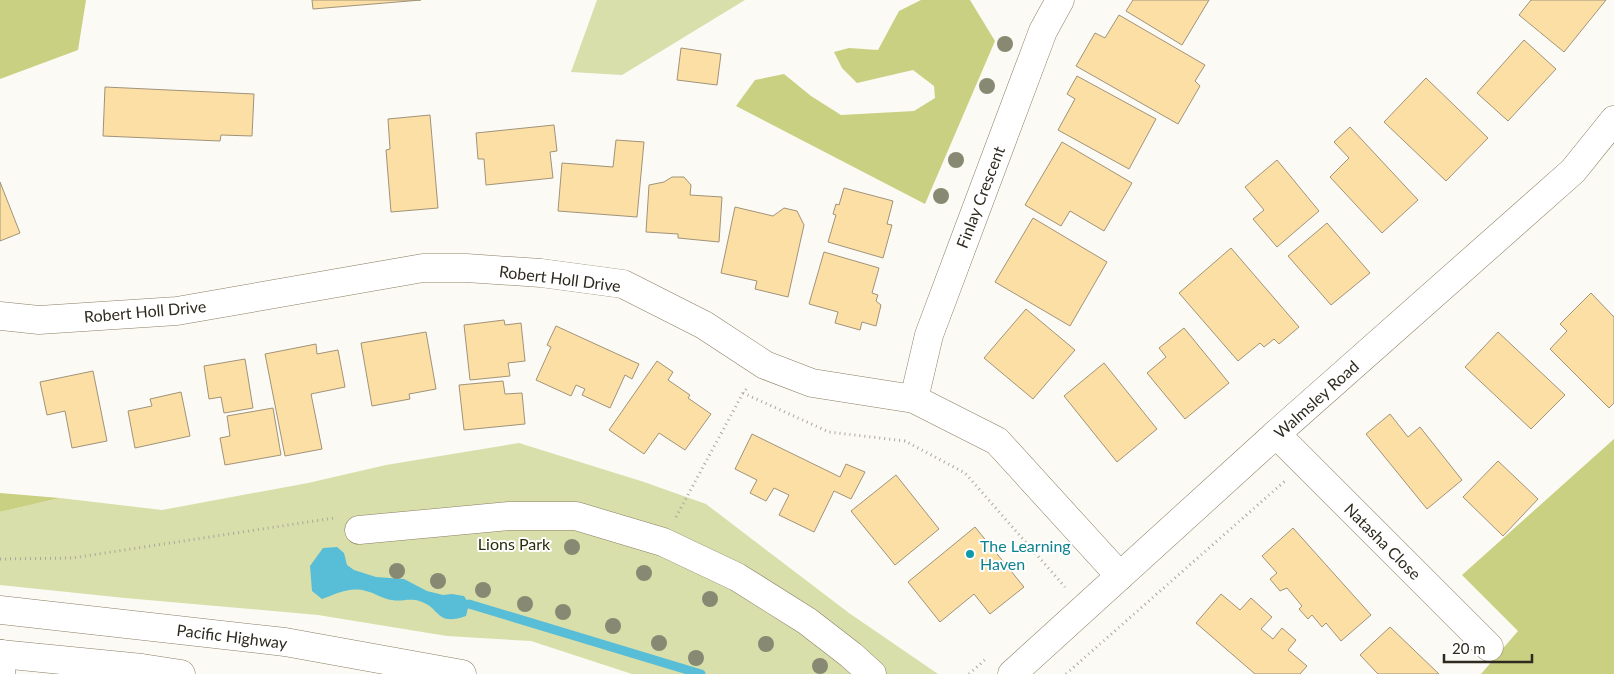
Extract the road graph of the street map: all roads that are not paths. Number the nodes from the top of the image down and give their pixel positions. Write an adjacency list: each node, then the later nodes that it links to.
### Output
1 (1060, 0): 4 (street, Finlay Crescent)
2 (1614, 120): 5 (street, Walmsley Road)
3 (0, 316): 4 (street, Robert Holl Drive)
4 (914, 399): 7 (street, Robert Holl Drive)
5 (1276, 434): 7 (street, Walmsley Road); 9 (street, Natasha Close)
6 (359, 530): 13 (street)
7 (1120, 576): 14 (street, Walmsley Road)
8 (0, 610): 12 (street, Pacific Highway)
9 (1489, 646)
10 (1, 661): 11 (street)
11 (181, 674)
12 (462, 674)
13 (872, 674)
14 (1012, 674)

